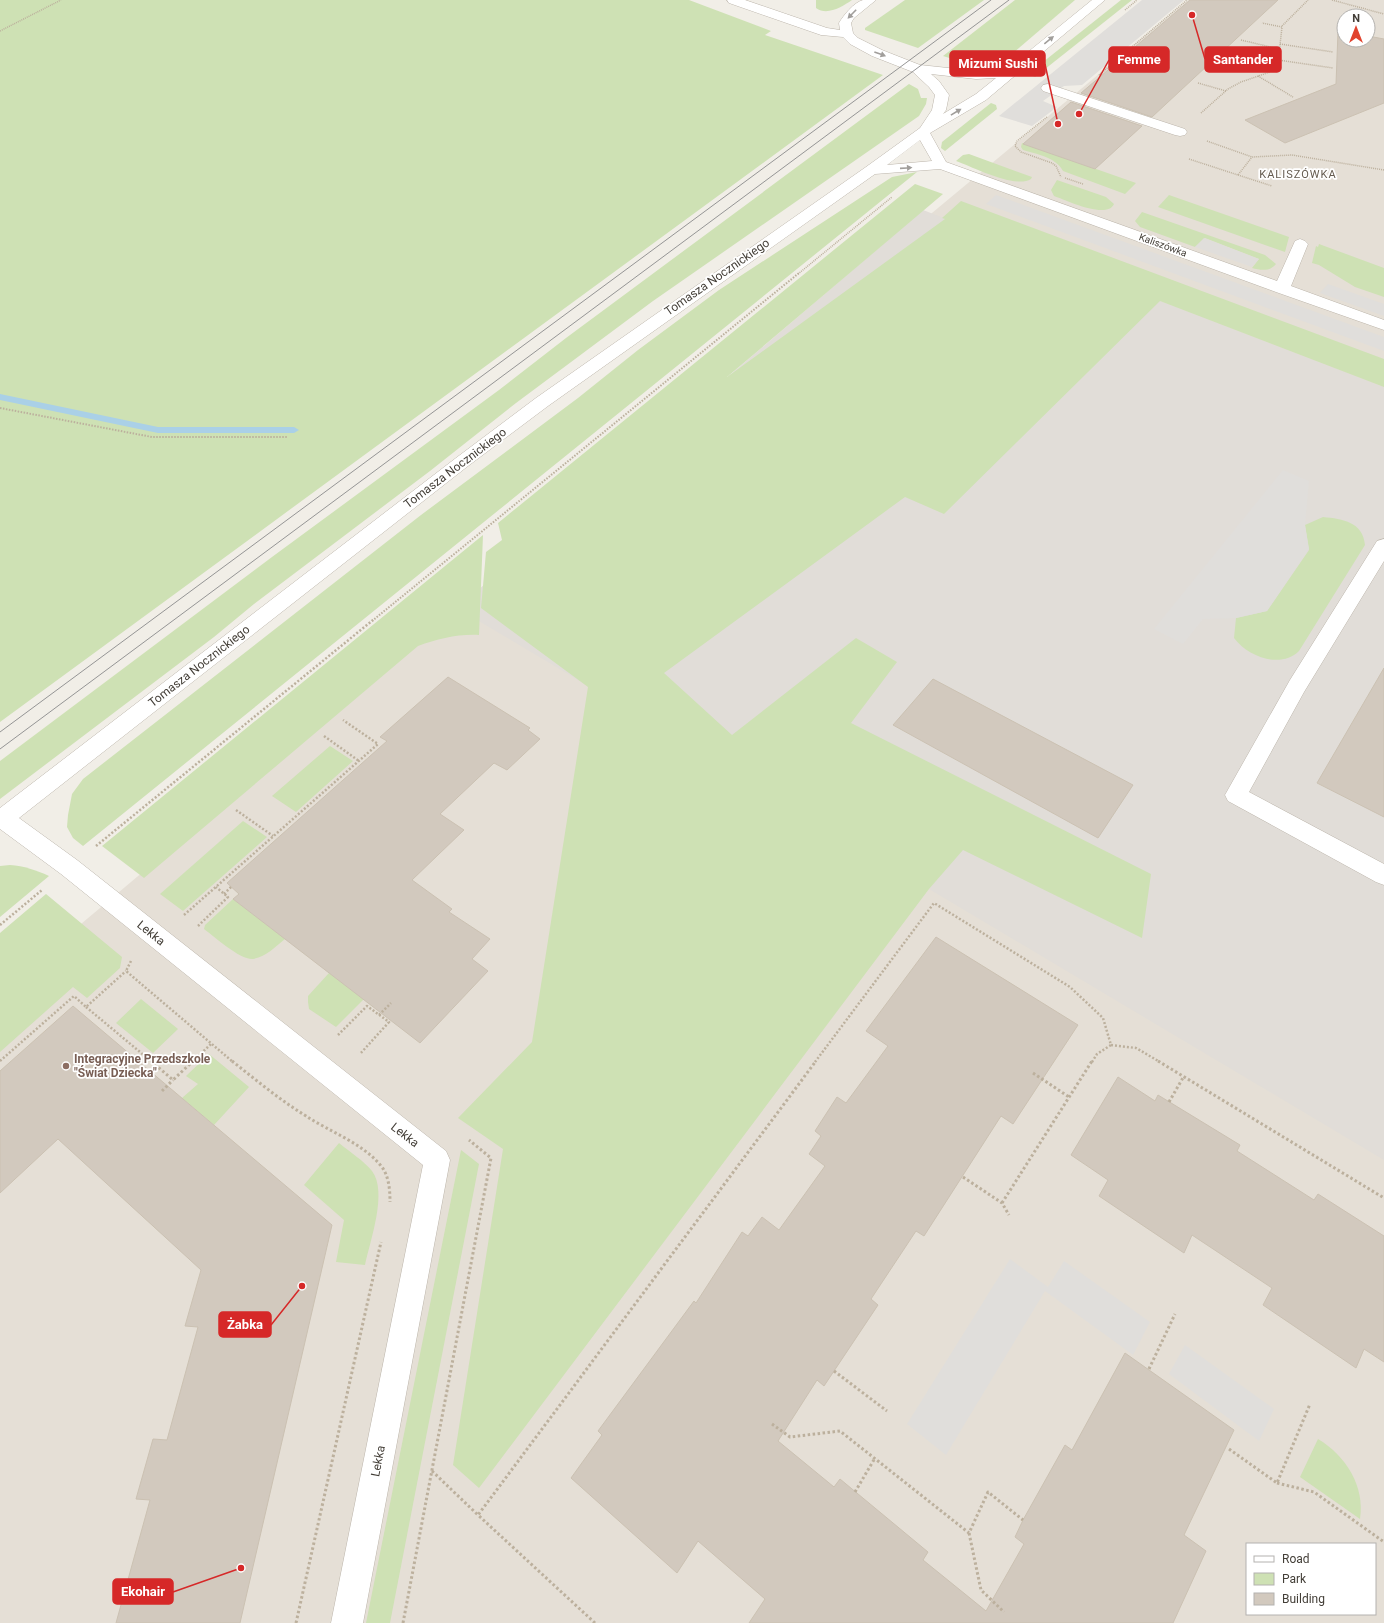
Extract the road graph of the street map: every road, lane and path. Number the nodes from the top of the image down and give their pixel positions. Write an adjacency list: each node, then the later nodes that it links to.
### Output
1 (61, 0): 11 (path)
2 (733, 0): 12 (street)
3 (870, 0): 12 (street, one-way to 12)
4 (1099, 0): 20 (street, Tomasza Nocznickiego, one-way to 4)
5 (1187, 0): 25 (path)
6 (1308, 0): 10 (path)
7 (1332, 0): 8 (path)
8 (1384, 14)
9 (1262, 23): 10 (path)
10 (1282, 26): 14 (path)
11 (0, 31)
12 (847, 34): 19 (street, one-way to 19)
13 (1241, 40): 15 (path)
14 (1280, 44): 15 (path); 16 (path)
15 (1279, 49): 17 (path)
16 (1334, 52)
17 (1278, 60): 18 (path); 21 (path)
18 (1333, 68)
19 (918, 69): 20 (street); 27 (street, Tomasza Nocznickiego)
20 (1008, 74): 27 (street, Tomasza Nocznickiego, one-way to 20)
21 (1258, 76): 24 (path); 26 (path)
22 (1198, 83): 24 (path)
23 (1048, 88): 25 (street)
24 (1226, 92): 28 (path)
25 (1073, 97): 28 (street); 33 (path)
26 (1293, 97)
27 (922, 132): 29 (street); 30 (street, Tomasza Nocznickiego)
28 (1180, 132): 31 (path)
29 (941, 165): 30 (street, Kaliszówka, one-way to 29); 37 (street, Kaliszówka)
30 (871, 170): 46 (street, Tomasza Nocznickiego)
31 (1384, 170)
32 (1238, 175): 34 (path)
33 (1061, 177)
34 (1272, 186)
35 (893, 196): 48 (path)
36 (1300, 244): 37 (street)
37 (1282, 289): 38 (street, Kaliszówka)
38 (1384, 326)
39 (0, 408): 40 (path)
40 (287, 437)
41 (1384, 546): 49 (street)
42 (343, 720): 44 (path)
43 (324, 736): 44 (path)
44 (359, 761): 47 (path)
45 (236, 810): 47 (path)
46 (1, 819): 97 (street, Lekka)
47 (273, 836): 51 (path)
48 (91, 849)
49 (1384, 875)
50 (45, 887): 55 (path)
51 (216, 887): 53 (path); 54 (path)
52 (231, 887): 53 (path)
53 (224, 894): 56 (path)
54 (181, 918)
55 (0, 925)
56 (195, 929)
57 (134, 955): 58 (path)
58 (126, 971): 60 (path); 63 (path)
59 (391, 1003): 61 (path)
60 (86, 1007): 66 (path); 69 (path)
61 (379, 1015): 62 (path); 65 (path)
62 (335, 1038)
63 (211, 1044): 69 (path); 77 (path)
64 (1111, 1045): 68 (path); 71 (path); 91 (path)
65 (364, 1060)
66 (0, 1061)
67 (1033, 1073): 71 (path)
68 (1184, 1076): 72 (path); 75 (path)
69 (173, 1080): 70 (path)
70 (162, 1090)
71 (1069, 1097): 76 (path)
72 (1169, 1102)
73 (467, 1139): 88 (path)
74 (963, 1177): 76 (path)
75 (1384, 1198)
76 (1002, 1203): 78 (path)
77 (389, 1207)
78 (1009, 1215)
79 (382, 1237): 96 (path)
80 (1175, 1314): 81 (path)
81 (1149, 1369)
82 (834, 1371): 84 (path)
83 (1310, 1404): 89 (path)
84 (888, 1411)
85 (772, 1424): 87 (path)
86 (1229, 1449): 89 (path)
87 (875, 1458): 90 (path); 93 (path)
88 (432, 1471): 91 (path); 98 (path)
89 (1277, 1483): 94 (path)
90 (855, 1492)
91 (478, 1515): 99 (path)
92 (1023, 1520): 93 (path)
93 (968, 1533): 95 (path)
94 (1384, 1542)
95 (1004, 1612)
96 (296, 1623)
97 (347, 1623)
98 (403, 1623)
99 (595, 1623)

